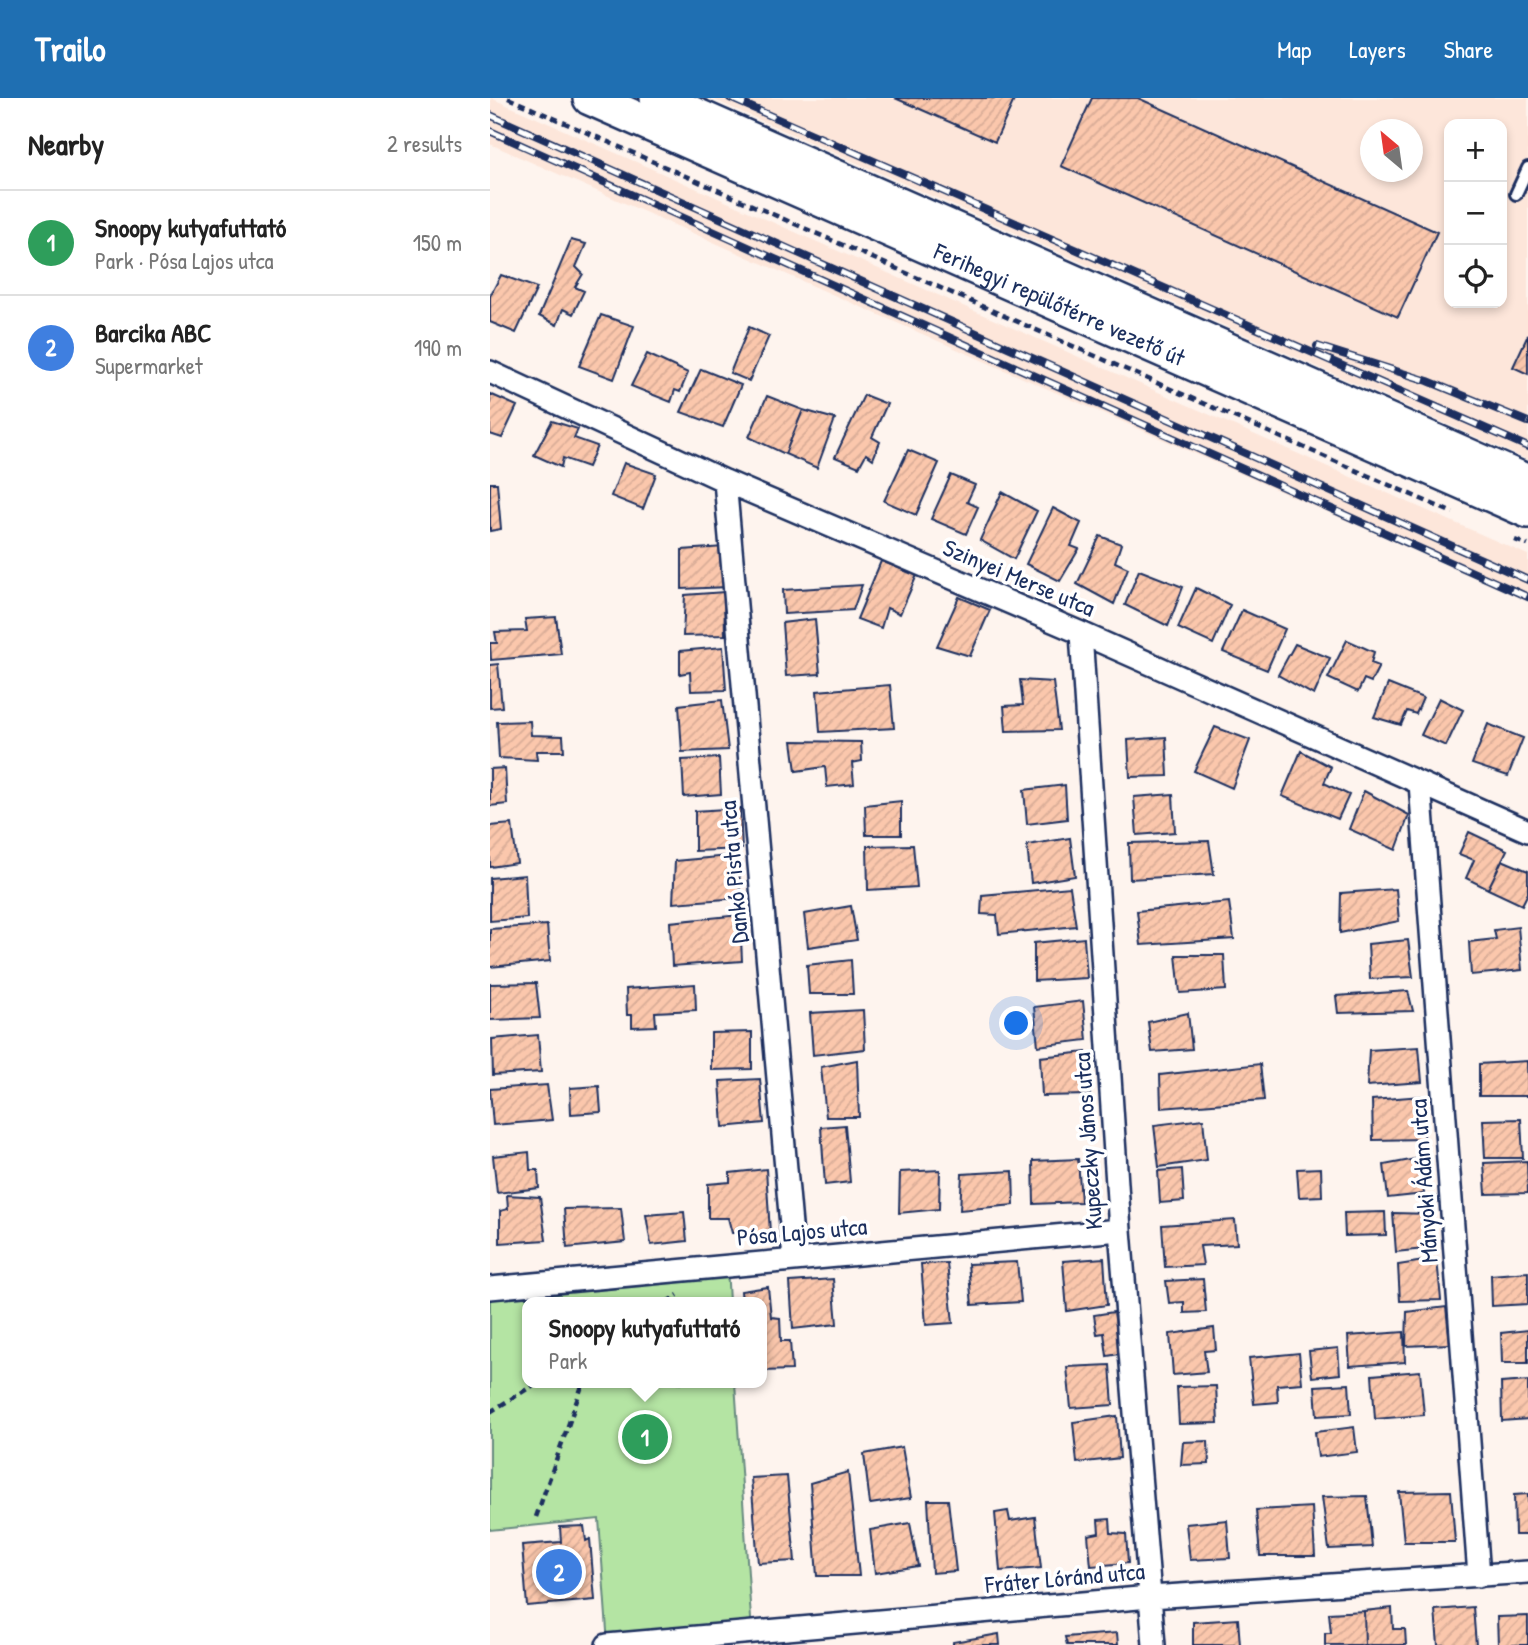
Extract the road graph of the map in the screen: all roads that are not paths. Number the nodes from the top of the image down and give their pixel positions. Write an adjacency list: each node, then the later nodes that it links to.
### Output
1 (590, 98): 8 (main road, Ferihegyi repülőtérre vezető út)
2 (657, 98): 7 (main road, Ferihegyi repülőtérre vezető út)
3 (1528, 168): 4 (lane)
4 (1516, 194)
5 (490, 372): 6 (street, Szinyei Merse utca)
6 (725, 481): 9 (street, Szinyei Merse utca); 13 (street, Dankó Pista utca)
7 (1528, 482)
8 (1517, 524)
9 (1081, 633): 10 (street, Szinyei Merse utca); 12 (street, Kupeczky János utca)
10 (1420, 783): 11 (street, Szinyei Merse utca); 16 (street, Mányoki Ádám utca)
11 (1528, 831)
12 (1120, 1230): 13 (street, Pósa Lajos utca); 17 (street, Kupeczky János utca)
13 (794, 1259): 14 (street, Pósa Lajos utca)
14 (490, 1288)
15 (1528, 1572): 16 (street, Fráter Lóránd utca)
16 (1479, 1576): 17 (street, Fráter Lóránd utca)
17 (1150, 1597): 18 (street, Fráter Lóránd utca); 19 (street, Kupeczky János utca)
18 (607, 1645)
19 (1154, 1645)

